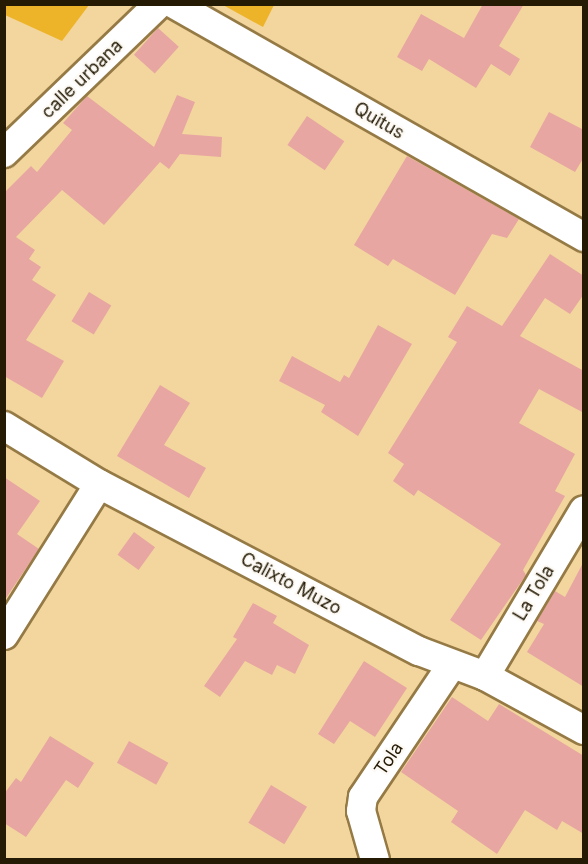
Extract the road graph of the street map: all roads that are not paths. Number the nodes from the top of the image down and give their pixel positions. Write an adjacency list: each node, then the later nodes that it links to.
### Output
1 (159, 4): 3 (street, calle urbana)
2 (174, 4): 4 (street, Quitus)
3 (4, 153)
4 (584, 237)
5 (4, 426): 6 (street, Calixto Muzo)
6 (99, 484): 8 (street); 9 (street, Calixto Muzo)
7 (584, 510): 10 (street, La Tola)
8 (4, 635)
9 (451, 666): 10 (street, Calixto Muzo); 12 (street, Tola)
10 (485, 676): 11 (street, Calixto Muzo)
11 (584, 729)
12 (375, 860)

